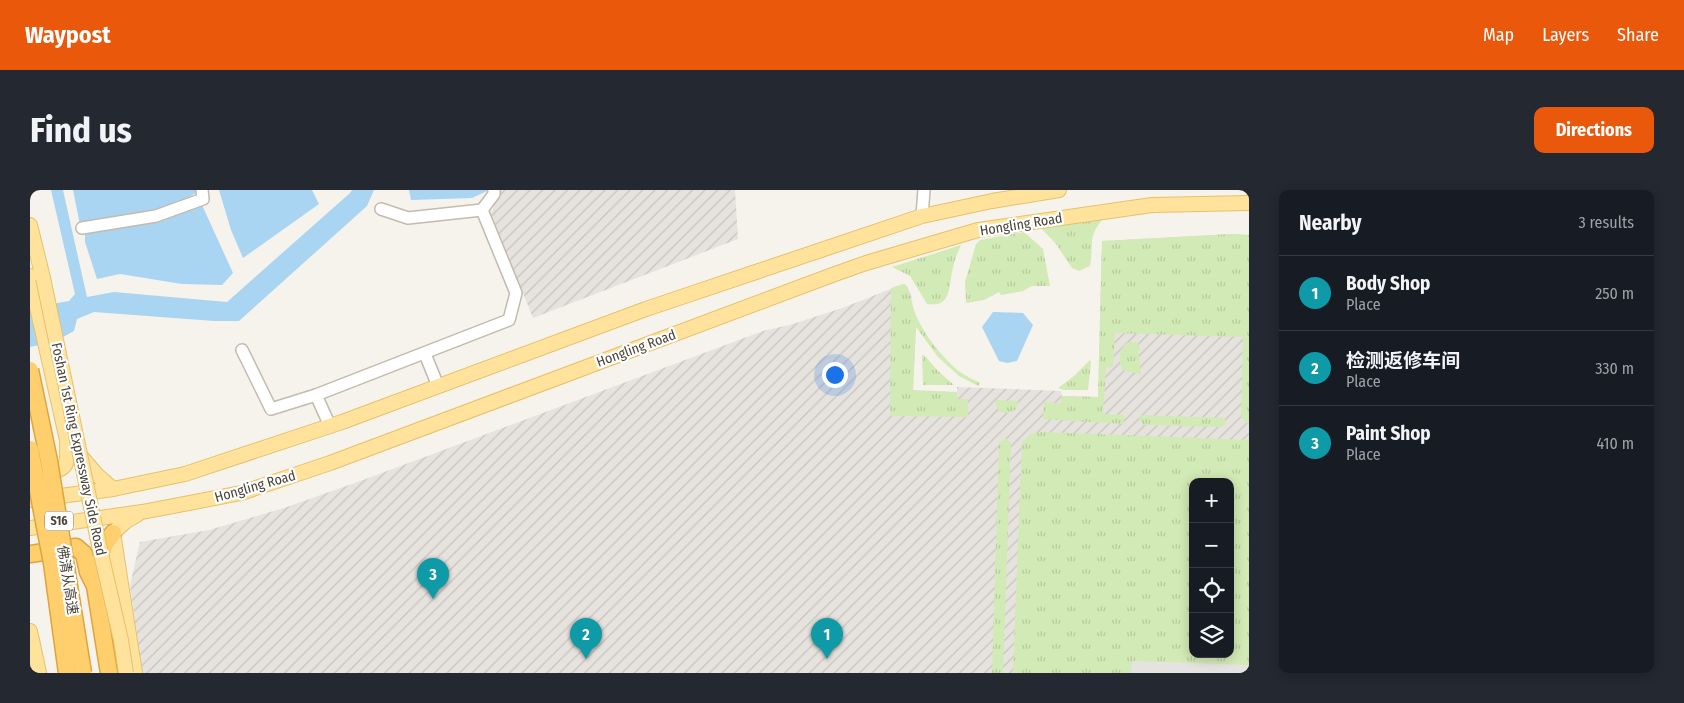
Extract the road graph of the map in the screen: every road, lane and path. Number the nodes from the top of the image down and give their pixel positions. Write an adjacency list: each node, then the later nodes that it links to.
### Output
1 (202, 190): 10 (street)
2 (494, 190): 7 (street)
3 (924, 190): 8 (street)
4 (1059, 190): 8 (main road, Hongling Road)
5 (1249, 203): 23 (main road, Hongling Road)
6 (381, 209): 7 (street)
7 (482, 210): 13 (street)
8 (922, 216): 15 (main road, Hongling Road)
9 (30, 225): 11 (main road, Foshan 1st Ring Expressway Side Road)
10 (82, 228)
11 (37, 277): 18 (main road, Foshan 1st Ring Expressway Side Road); 33 (main road, Foshan 1st Ring Expressway Side Road, bridge)
12 (242, 350): 16 (street)
13 (425, 354): 15 (street); 16 (street)
14 (30, 370): 31 (highway, 佛清从高速 / S16, bridge)
15 (438, 386): 17 (main road, Hongling Road)
16 (316, 394): 17 (street)
17 (330, 426): 21 (main road, Hongling Road)
18 (67, 440): 20 (main road, Foshan 1st Ring Expressway Side Road); 21 (main road)
19 (30, 450): 30 (highway, 佛清从高速 / S16, bridge)
20 (30, 476)
21 (113, 489): 22 (main road, Hongling Road)
22 (30, 500)
23 (142, 512): 24 (main road, Hongling Road); 25 (main road)
24 (30, 528)
25 (113, 533): 27 (highway); 34 (main road)
26 (30, 554): 27 (highway)
27 (94, 586): 32 (highway)
28 (30, 631): 29 (main road)
29 (39, 673)
30 (67, 673)
31 (83, 673)
32 (109, 673)
33 (126, 673)
34 (135, 673)

